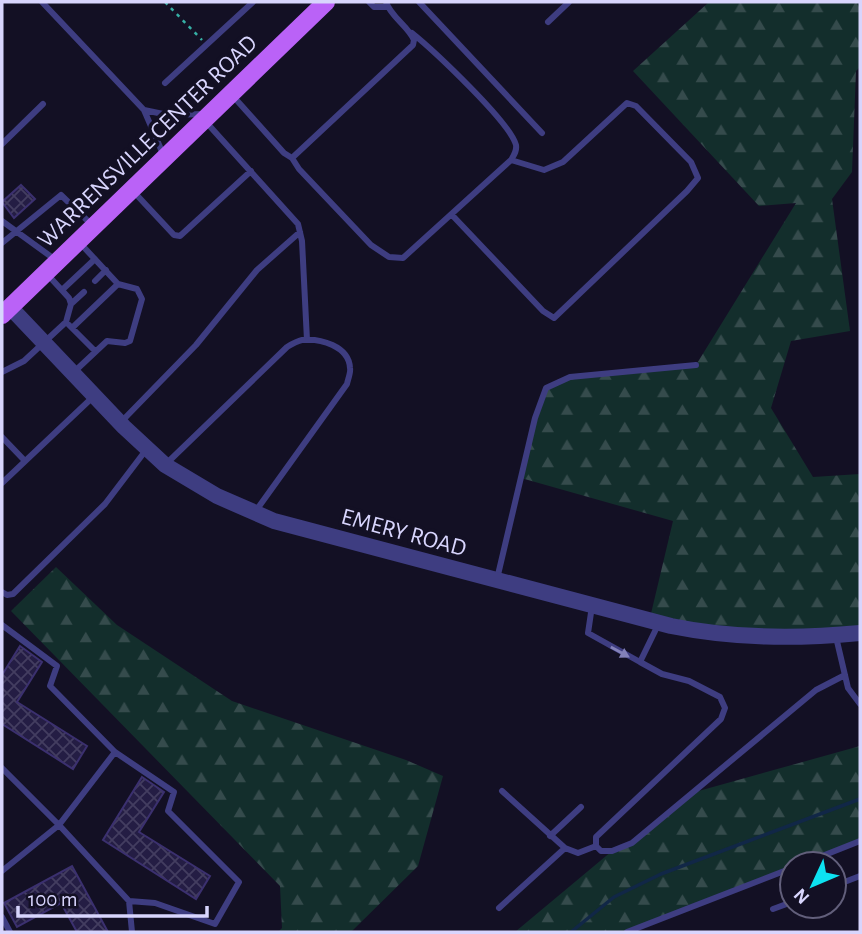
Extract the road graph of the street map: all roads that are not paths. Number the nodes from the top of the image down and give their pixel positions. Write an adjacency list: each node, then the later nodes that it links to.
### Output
1 (42, 2): 13 (lane)
2 (253, 2): 10 (lane)
3 (326, 2): 11 (main road, WARRENSVILLE CENTER ROAD)
4 (369, 2): 7 (lane)
5 (569, 2): 8 (lane)
6 (421, 3): 15 (lane)
7 (387, 4): 9 (lane)
8 (548, 22)
9 (410, 32): 18 (lane); 19 (lane)
10 (166, 83)
11 (230, 94): 14 (main road, WARRENSVILLE CENTER ROAD); 18 (lane)
12 (43, 104): 16 (lane)
13 (144, 110): 14 (lane); 17 (lane)
14 (207, 117): 17 (main road, WARRENSVILLE CENTER ROAD); 20 (lane)
15 (542, 133)
16 (2, 144)
17 (165, 157): 21 (main road, WARRENSVILLE CENTER ROAD)
18 (292, 158): 22 (lane)
19 (511, 160): 22 (lane); 22 (lane)
20 (251, 172): 21 (lane); 26 (lane)
21 (131, 190): 24 (main road, WARRENSVILLE CENTER ROAD)
22 (452, 215)
23 (2, 221): 25 (lane)
24 (93, 227): 25 (lane); 27 (main road, WARRENSVILLE CENTER ROAD)
25 (17, 231): 28 (lane); 30 (lane)
26 (300, 232): 40 (lane); 47 (lane)
27 (78, 241): 29 (lane); 30 (main road, WARRENSVILLE CENTER ROAD)
28 (2, 243)
29 (96, 259): 31 (lane); 34 (lane)
30 (51, 267): 34 (lane); 37 (main road, WARRENSVILLE CENTER ROAD)
31 (106, 270): 32 (lane); 33 (lane)
32 (95, 281)
33 (118, 284): 39 (lane); 42 (lane)
34 (62, 290): 36 (lane)
35 (84, 292): 36 (lane)
36 (71, 304): 38 (lane)
37 (6, 311): 41 (street, EMERY ROAD)
38 (66, 322): 39 (lane); 41 (lane)
39 (72, 328): 42 (lane)
40 (307, 340): 51 (lane); 53 (lane)
41 (44, 343): 44 (lane); 45 (street, EMERY ROAD)
42 (95, 351): 45 (lane)
43 (696, 365): 54 (lane)
44 (2, 372)
45 (73, 373): 46 (street, EMERY ROAD)
46 (94, 396): 47 (street, EMERY ROAD); 50 (lane)
47 (120, 423): 49 (street, EMERY ROAD)
48 (2, 437): 50 (lane)
49 (147, 449): 51 (street, EMERY ROAD); 55 (lane)
50 (25, 461): 52 (lane)
51 (165, 465): 53 (street, EMERY ROAD)
52 (2, 483)
53 (254, 513): 54 (street, EMERY ROAD)
54 (497, 581): 56 (street, EMERY ROAD)
55 (2, 592)
56 (592, 606): 57 (street, EMERY ROAD); 61 (lane, one-way to 61)
57 (658, 624): 60 (street, EMERY ROAD); 61 (lane)
58 (2, 625): 64 (lane)
59 (860, 633): 60 (street, EMERY ROAD)
60 (835, 635): 62 (lane)
61 (640, 662): 71 (lane)
62 (845, 675): 63 (lane); 71 (lane)
63 (860, 704)
64 (115, 752): 68 (lane); 76 (lane)
65 (2, 768): 68 (lane)
66 (502, 791): 69 (lane)
67 (581, 807): 69 (lane)
68 (59, 825): 74 (lane); 76 (lane)
69 (550, 836): 72 (lane)
70 (860, 842): 73 (lane)
71 (596, 846): 72 (lane)
72 (565, 848): 78 (lane)
73 (839, 850)
74 (2, 871)
75 (778, 873): 83 (lane)
76 (129, 901): 82 (lane)
77 (778, 907): 79 (lane)
78 (499, 908)
79 (772, 909)
80 (2, 917): 81 (lane)
81 (10, 932)
82 (132, 932)
83 (627, 932)

